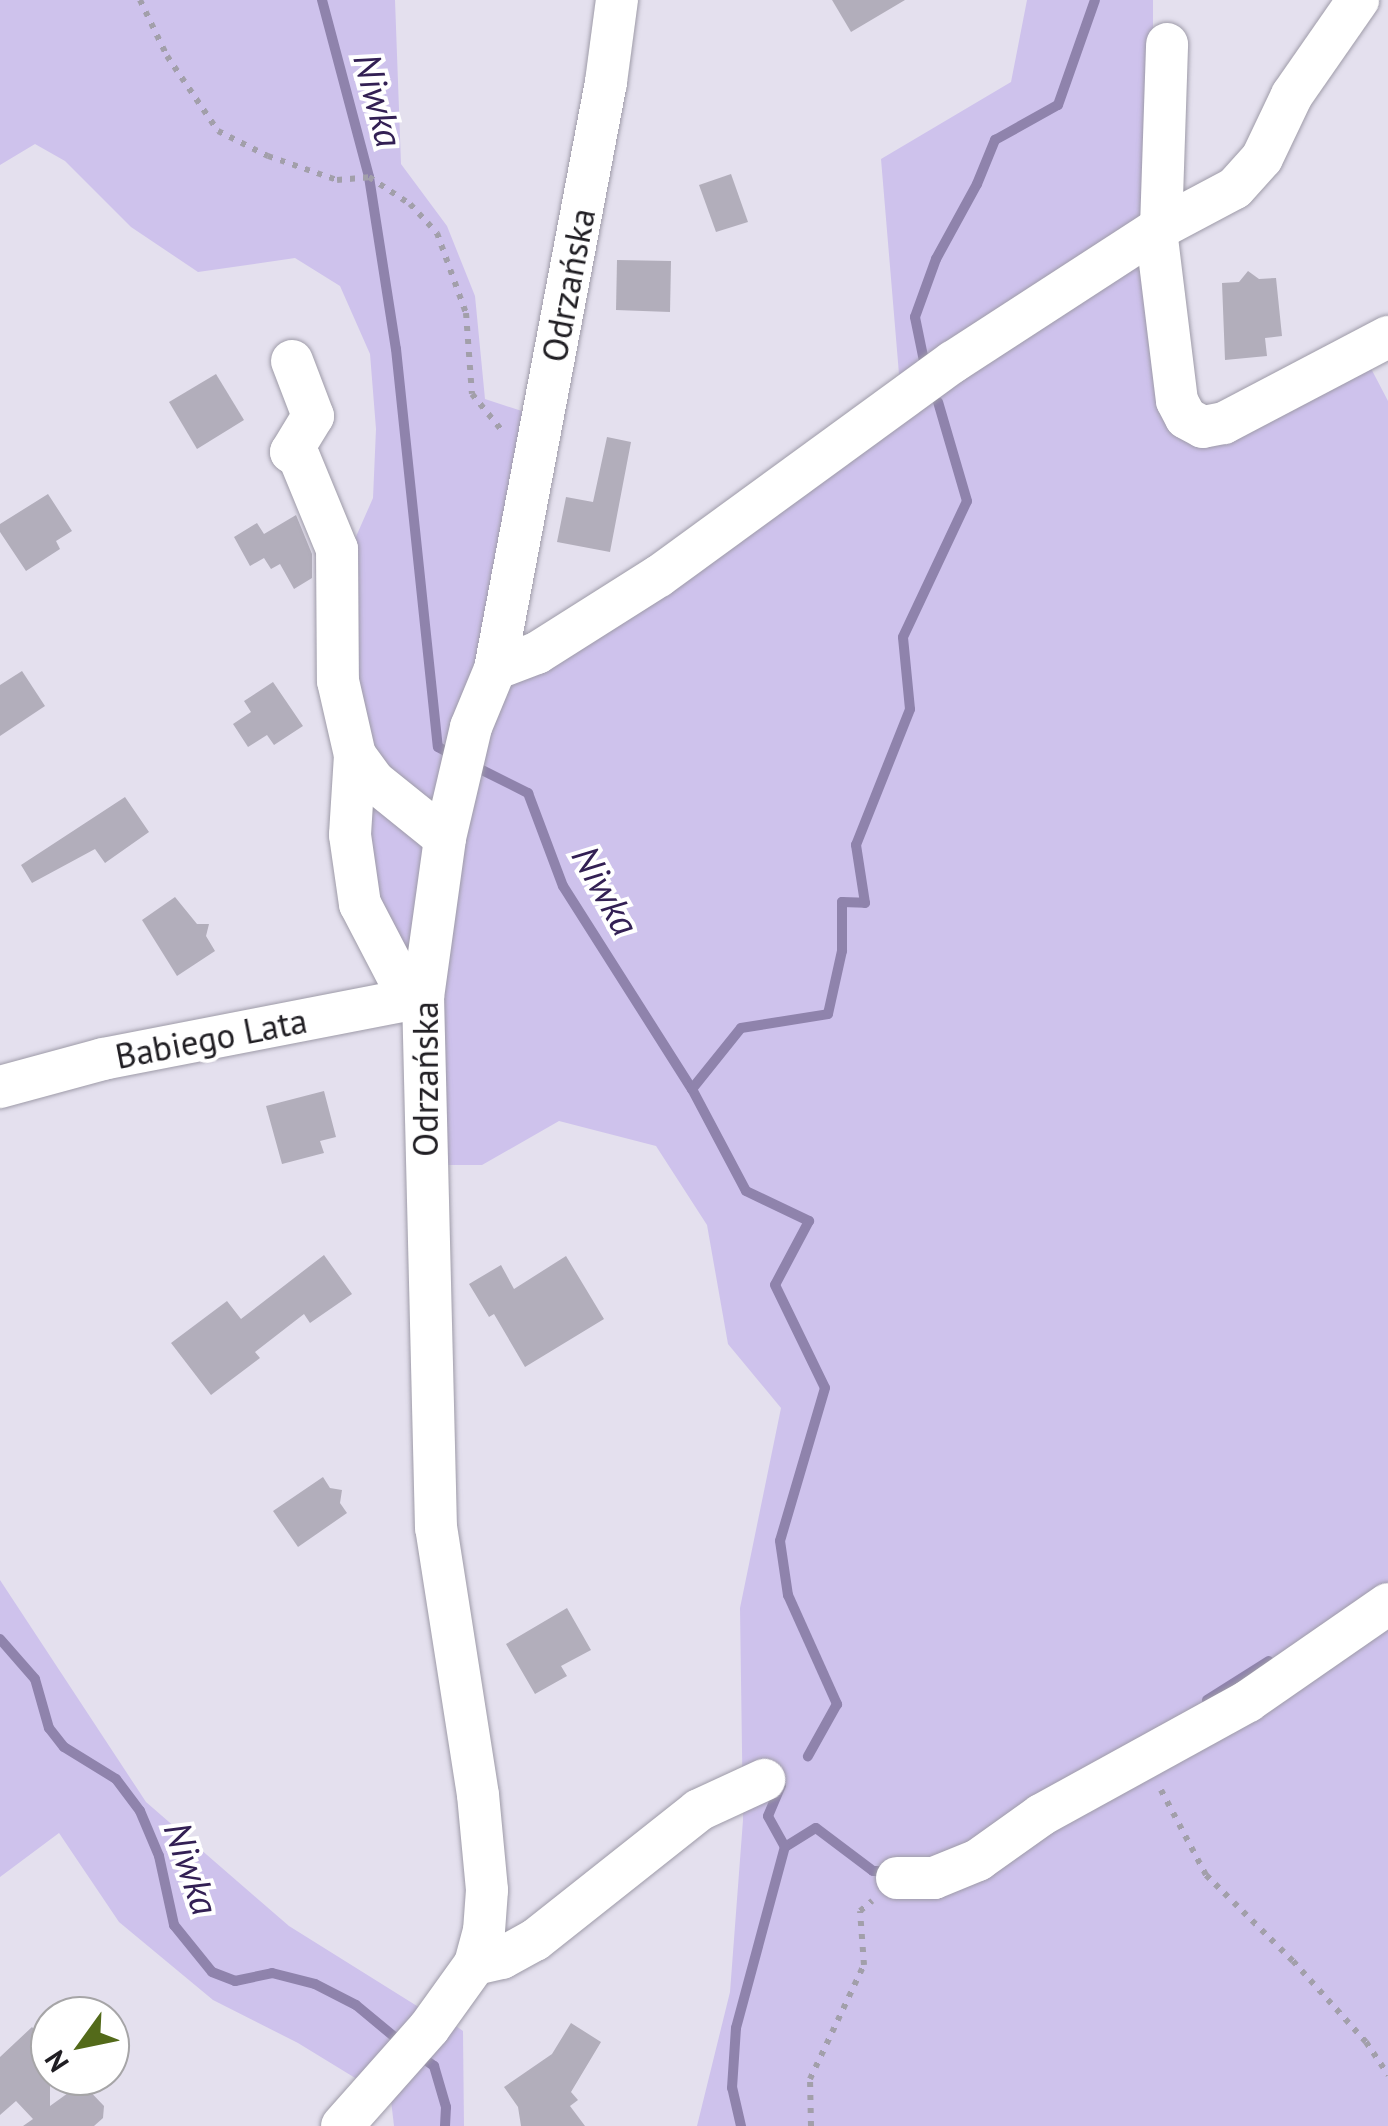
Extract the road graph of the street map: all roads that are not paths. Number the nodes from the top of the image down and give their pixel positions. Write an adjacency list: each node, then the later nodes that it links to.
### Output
1 (616, 0): 7 (street, Odrzańska)
2 (1358, 0): 4 (street)
3 (1167, 44): 4 (street)
4 (1158, 229): 5 (street); 7 (street)
5 (1388, 336)
6 (292, 361): 8 (street)
7 (495, 669): 9 (street, Odrzańska)
8 (355, 755): 9 (street); 10 (street)
9 (445, 838): 10 (street, Odrzańska)
10 (416, 998): 11 (street, Babiego Lata); 15 (street, Odrzańska)
11 (0, 1087)
12 (1388, 1604): 14 (street)
13 (764, 1780): 15 (street)
14 (897, 1878)
15 (474, 1964): 16 (street, Odrzańska)
16 (342, 2126)

